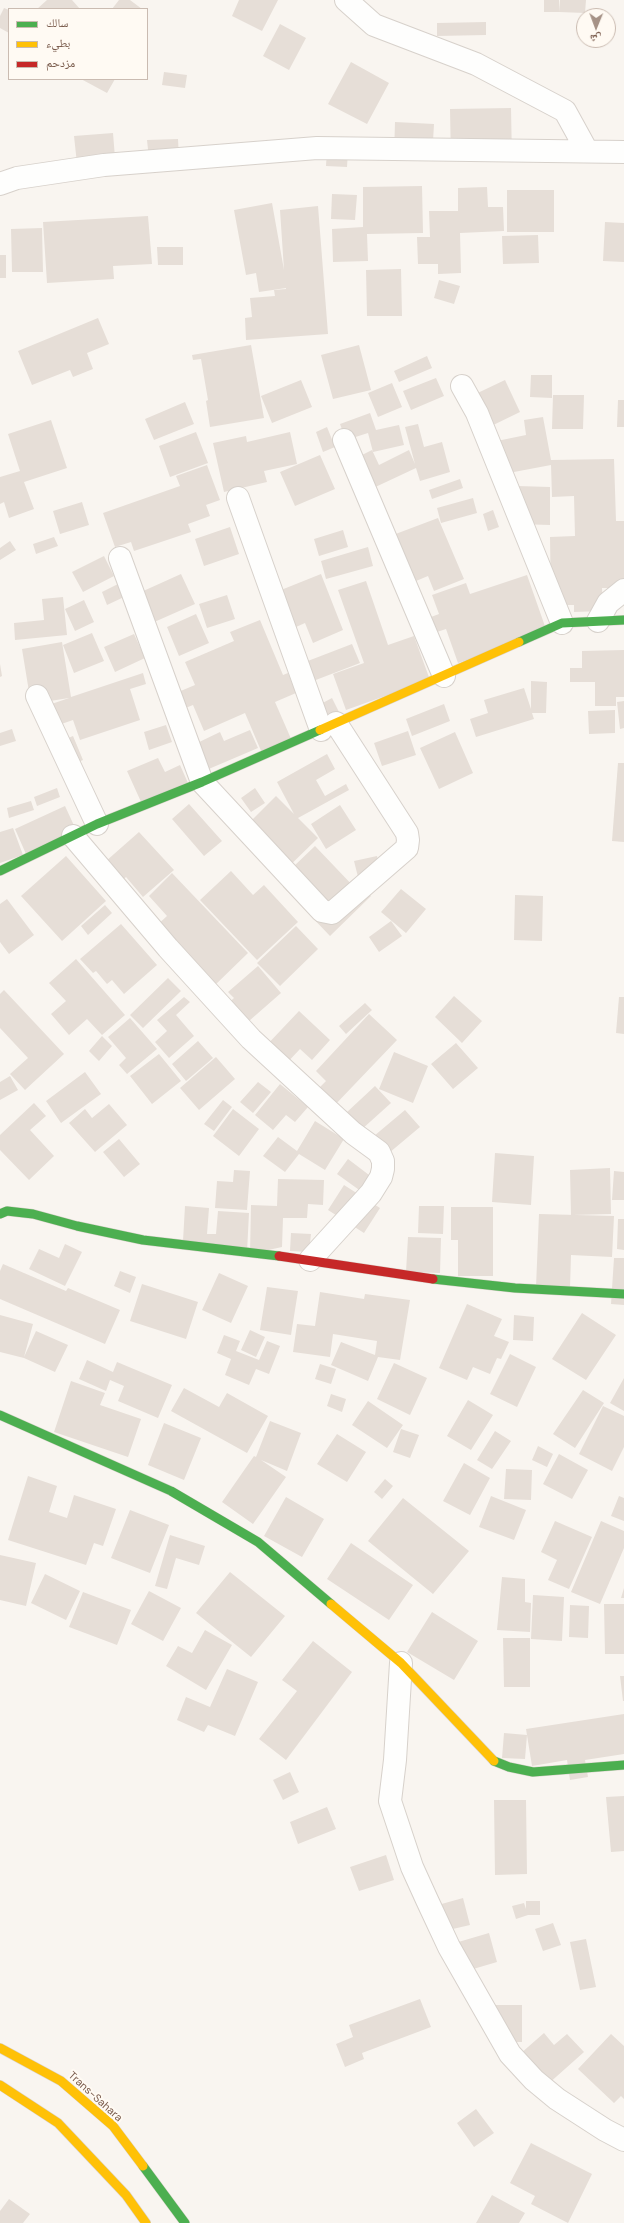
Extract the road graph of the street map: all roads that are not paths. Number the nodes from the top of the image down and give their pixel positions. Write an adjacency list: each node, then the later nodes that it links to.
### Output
1 (346, 0): 2 (street)
2 (587, 151): 3 (street); 4 (street)
3 (624, 152)
4 (0, 184)
5 (462, 386): 12 (street)
6 (344, 440): 13 (street)
7 (238, 498): 15 (street)
8 (120, 558): 16 (street)
9 (624, 590): 11 (street)
10 (624, 620): 11 (main road)
11 (598, 621): 12 (main road)
12 (562, 623): 13 (main road)
13 (444, 676): 15 (main road)
14 (37, 696): 17 (street)
15 (328, 726): 16 (main road); 16 (street)
16 (202, 782): 17 (main road)
17 (97, 824): 18 (main road)
18 (73, 836): 19 (main road); 21 (street)
19 (0, 871)
20 (0, 1214): 21 (main road)
21 (310, 1260): 22 (main road)
22 (624, 1294)
23 (0, 1415): 24 (main road)
24 (401, 1663): 25 (main road); 28 (street)
25 (624, 1766)
26 (0, 2048): 30 (main road, Trans-Sahara)
27 (0, 2085): 29 (main road)
28 (624, 2140)
29 (146, 2223)
30 (185, 2223)

